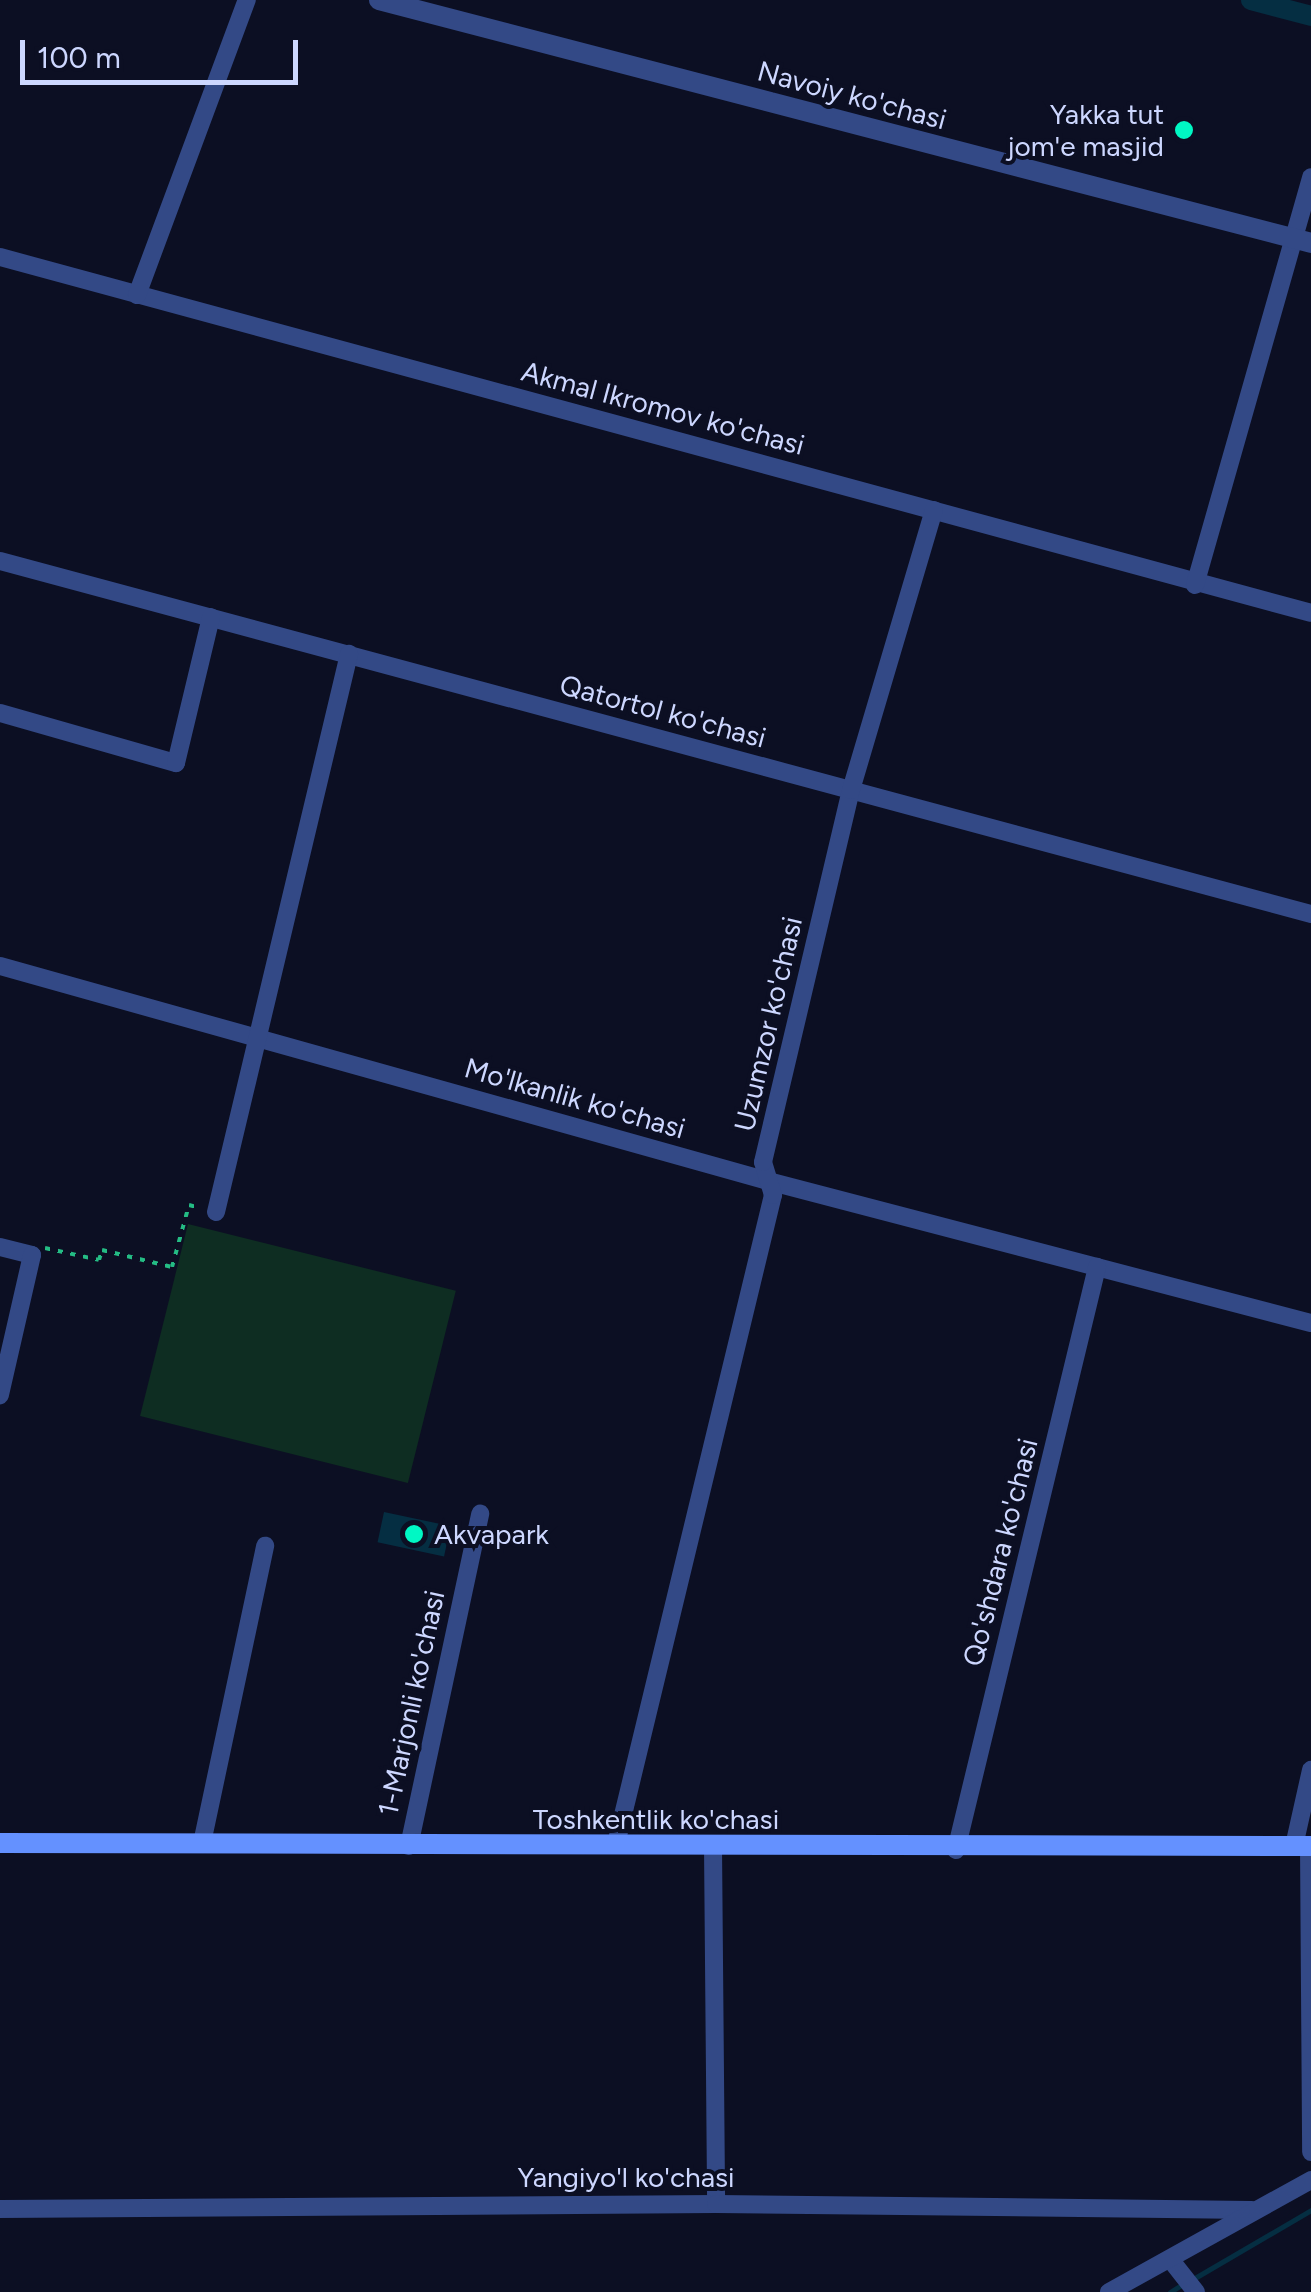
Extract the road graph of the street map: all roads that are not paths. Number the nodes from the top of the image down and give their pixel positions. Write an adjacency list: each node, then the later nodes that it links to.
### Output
1 (247, 0): 6 (street)
2 (379, 0): 4 (street, Navoiy ko'chasi)
3 (1311, 177): 4 (street)
4 (1302, 241): 9 (street)
5 (0, 258): 6 (street, Akmal Ikromov ko'chasi)
6 (137, 295): 7 (street, Akmal Ikromov ko'chasi)
7 (934, 510): 9 (street, Akmal Ikromov ko'chasi); 14 (street, Uzumzor ko'chasi)
8 (0, 562): 11 (street, Qatortol ko'chasi)
9 (1194, 585): 10 (street, Akmal Ikromov ko'chasi)
10 (1311, 613)
11 (211, 617): 12 (street, Qatortol ko'chasi); 13 (street)
12 (350, 654): 14 (street, Qatortol ko'chasi); 17 (street)
13 (0, 714)
14 (851, 790): 15 (street, Qatortol ko'chasi); 18 (street, Uzumzor ko'chasi)
15 (1311, 914)
16 (0, 966): 17 (street, Mo'lkanlik ko'chasi)
17 (258, 1038): 18 (street, Mo'lkanlik ko'chasi); 19 (street)
18 (768, 1181): 21 (street, Mo'lkanlik ko'chasi); 29 (street, Uzumzor ko'chasi)
19 (216, 1212)
20 (0, 1247): 23 (street)
21 (1097, 1267): 22 (street, Mo'lkanlik ko'chasi); 33 (street, Qo'shdara ko'chasi)
22 (1311, 1323)
23 (0, 1395)
24 (480, 1514): 30 (street, 1-Marjonli ko'chasi)
25 (265, 1546): 28 (street)
26 (1311, 1770): 32 (street)
27 (0, 1843): 28 (main road, Toshkentlik ko'chasi)
28 (202, 1843): 30 (main road, Toshkentlik ko'chasi)
29 (616, 1844): 30 (main road, Toshkentlik ko'chasi); 31 (main road, Toshkentlik ko'chasi)
30 (408, 1846)
31 (714, 1846): 33 (main road, Toshkentlik ko'chasi); 36 (street)
32 (1305, 1846): 33 (main road, Toshkentlik ko'chasi); 34 (street)
33 (956, 1850)
34 (1311, 2152)
35 (1311, 2180): 38 (street)
36 (716, 2204): 37 (street, Yangiyo'l ko'chasi); 38 (street, Yangiyo'l ko'chasi)
37 (0, 2209)
38 (1252, 2210): 39 (street)
39 (1170, 2260): 40 (street); 41 (street)
40 (1110, 2292)
41 (1196, 2292)

